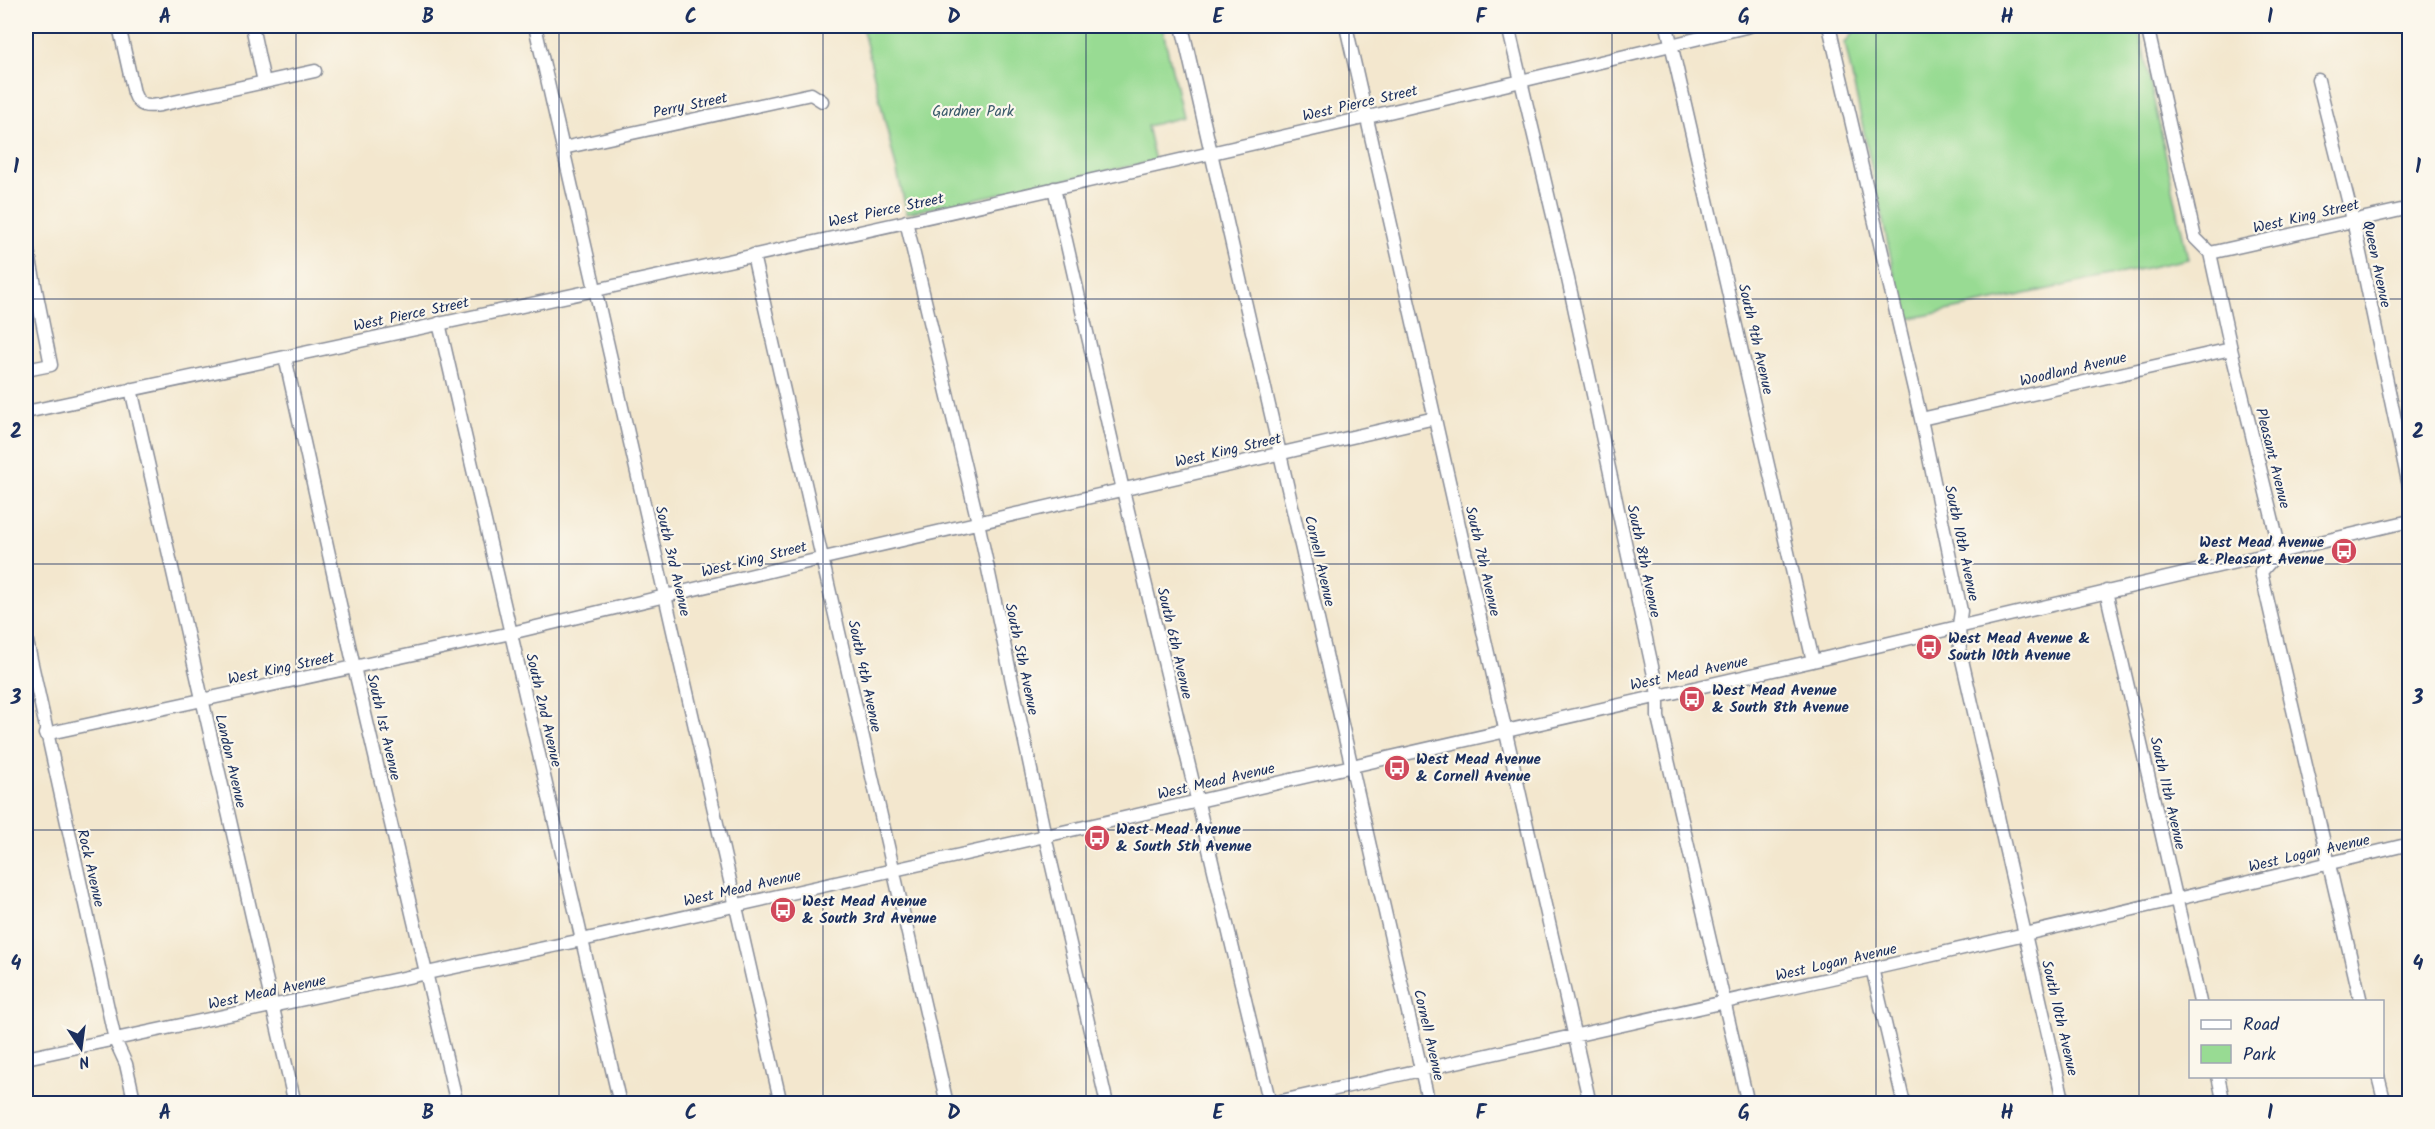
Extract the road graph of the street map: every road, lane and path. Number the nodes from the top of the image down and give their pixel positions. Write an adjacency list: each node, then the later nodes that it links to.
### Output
1 (119, 26): 16 (street)
2 (252, 26): 16 (street)
3 (535, 26): 19 (street, South 3rd Avenue)
4 (1182, 26): 20 (street, Cornell Avenue)
5 (1346, 26): 18 (street, South 7th Avenue)
6 (1508, 26): 15 (street, South 8th Avenue)
7 (1667, 26): 12 (street, South 9th Avenue)
8 (1750, 26): 12 (street, West Pierce Street)
9 (1833, 26): 36 (street, South 10th Avenue)
10 (2166, 26): 11 (street)
11 (2147, 27): 26 (street, Pleasant Avenue)
12 (1672, 44): 15 (street, West Pierce Street); 49 (street, South 9th Avenue)
13 (315, 71): 16 (street)
14 (2318, 80): 23 (street, Queen Avenue)
15 (1521, 81): 18 (street, West Pierce Street); 51 (street, South 8th Avenue)
16 (264, 82)
17 (822, 100): 19 (street, Perry Street)
18 (1366, 117): 20 (street, West Pierce Street); 35 (street, South 7th Avenue)
19 (562, 148): 28 (street, South 3rd Avenue)
20 (1212, 152): 21 (street, West Pierce Street); 37 (street, Cornell Avenue)
21 (1054, 188): 24 (street, West Pierce Street); 38 (street, South 6th Avenue)
22 (2409, 208): 23 (street, West King Street)
23 (2353, 220): 26 (street, West King Street); 39 (street, Queen Avenue)
24 (906, 221): 27 (street, West Pierce Street); 41 (street, South 5th Avenue)
25 (26, 240): 32 (street)
26 (2210, 253): 30 (street, Pleasant Avenue)
27 (753, 255): 28 (street, West Pierce Street); 43 (street, South 4th Avenue)
28 (595, 290): 29 (street, West Pierce Street); 45 (street, South 3rd Avenue)
29 (439, 323): 31 (street, West Pierce Street); 47 (street, South 2nd Avenue)
30 (2231, 349): 36 (street, Woodland Avenue); 42 (street, Pleasant Avenue)
31 (285, 357): 33 (street, West Pierce Street); 50 (street, South 1st Avenue)
32 (26, 370)
33 (131, 389): 34 (street, West Pierce Street); 52 (street, Landon Avenue)
34 (26, 412)
35 (1435, 418): 37 (street, West King Street); 53 (street, South 7th Avenue)
36 (1921, 419): 46 (street, South 10th Avenue)
37 (1280, 452): 38 (street, West King Street); 55 (street, Cornell Avenue)
38 (1123, 490): 41 (street, West King Street); 56 (street, South 6th Avenue)
39 (2409, 491)
40 (2409, 521): 42 (street, West Mead Avenue)
41 (978, 522): 43 (street, West King Street); 57 (street, South 5th Avenue)
42 (2280, 550): 44 (street, West Mead Avenue); 59 (street)
43 (824, 558): 45 (street, West King Street); 60 (street, South 4th Avenue)
44 (2106, 591): 46 (street, West Mead Avenue); 61 (street, South 11th Avenue)
45 (666, 597): 47 (street, West King Street); 62 (street, South 3rd Avenue)
46 (1959, 625): 49 (street, West Mead Avenue); 63 (street, South 10th Avenue)
47 (511, 633): 50 (street, West King Street); 64 (street, South 2nd Avenue)
48 (26, 637): 54 (street, Rock Avenue)
49 (1813, 661): 51 (street, West Mead Avenue)
50 (354, 667): 52 (street, West King Street); 66 (street, South 1st Avenue)
51 (1658, 694): 53 (street, West Mead Avenue); 69 (street, South 8th Avenue)
52 (202, 700): 54 (street, West King Street); 70 (street, Landon Avenue)
53 (1506, 730): 55 (street, West Mead Avenue); 71 (street, South 7th Avenue)
54 (45, 734): 72 (street, Rock Avenue)
55 (1351, 765): 56 (street, West Mead Avenue); 74 (street, Cornell Avenue)
56 (1197, 801): 57 (street, West Mead Avenue); 77 (street, South 6th Avenue)
57 (1045, 836): 60 (street, West Mead Avenue); 84 (street, South 5th Avenue)
58 (2409, 844): 59 (street, West Logan Avenue)
59 (2328, 864): 61 (street, West Logan Avenue); 68 (street)
60 (891, 870): 62 (street, West Mead Avenue); 83 (street, South 4th Avenue)
61 (2176, 899): 63 (street, West Logan Avenue); 67 (street, South 11th Avenue)
62 (736, 905): 64 (street, West Mead Avenue); 82 (street, South 3rd Avenue)
63 (2025, 935): 65 (street, West Logan Avenue); 89 (street, South 10th Avenue)
64 (582, 940): 66 (street, West Mead Avenue); 81 (street, South 2nd Avenue)
65 (1872, 968): 69 (street, West Logan Avenue); 88 (street)
66 (427, 971): 70 (street, West Mead Avenue); 80 (street, South 1st Avenue)
67 (2200, 1000)
68 (2361, 1000)
69 (1725, 1003): 71 (street, West Logan Avenue); 87 (street, South 8th Avenue)
70 (272, 1007): 72 (street, West Mead Avenue); 79 (street, Landon Avenue)
71 (1574, 1034): 74 (street, West Logan Avenue); 86 (street, South 7th Avenue)
72 (115, 1040): 73 (street, West Mead Avenue); 78 (street, Rock Avenue)
73 (26, 1058)
74 (1422, 1070): 77 (street, West Logan Avenue); 85 (street, Cornell Avenue)
75 (2218, 1078): 90 (street)
76 (2378, 1078): 91 (street)
77 (1269, 1103)
78 (135, 1104)
79 (295, 1104)
80 (457, 1104)
81 (620, 1104)
82 (781, 1104)
83 (946, 1104)
84 (1107, 1104)
85 (1429, 1104)
86 (1590, 1104)
87 (1748, 1104)
88 (1904, 1104)
89 (2064, 1104)
90 (2224, 1104)
91 (2385, 1104)

